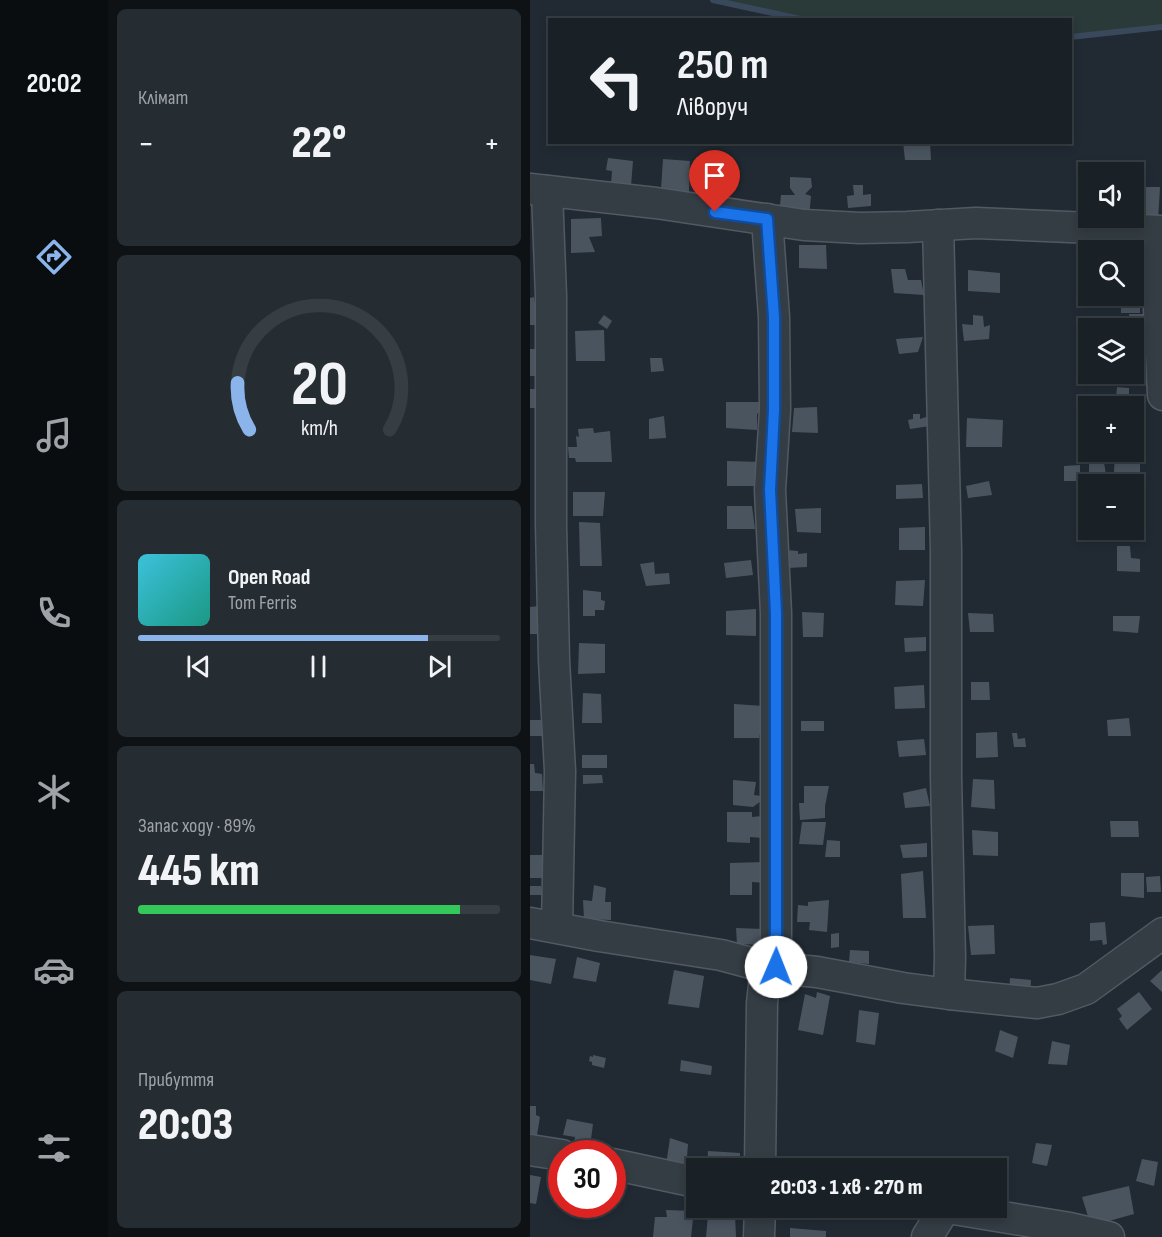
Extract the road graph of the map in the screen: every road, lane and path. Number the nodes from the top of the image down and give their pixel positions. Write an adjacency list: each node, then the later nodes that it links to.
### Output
1 (539, 190): 2 (street); 6 (street)
2 (767, 219): 3 (street); 8 (street)
3 (938, 225): 4 (street); 9 (street)
4 (1157, 231): 5 (street)
5 (1163, 394)
6 (543, 925): 8 (street)
7 (1163, 933): 9 (street)
8 (771, 967): 9 (street); 12 (street)
9 (949, 994)
10 (530, 1150): 11 (street)
11 (548, 1153)
12 (760, 1158)
13 (626, 1167): 14 (street)
14 (686, 1180)
15 (760, 1218): 19 (street)
16 (940, 1218): 20 (street)
17 (1007, 1218): 18 (street)
18 (1096, 1236)
19 (759, 1237)
20 (926, 1237)

